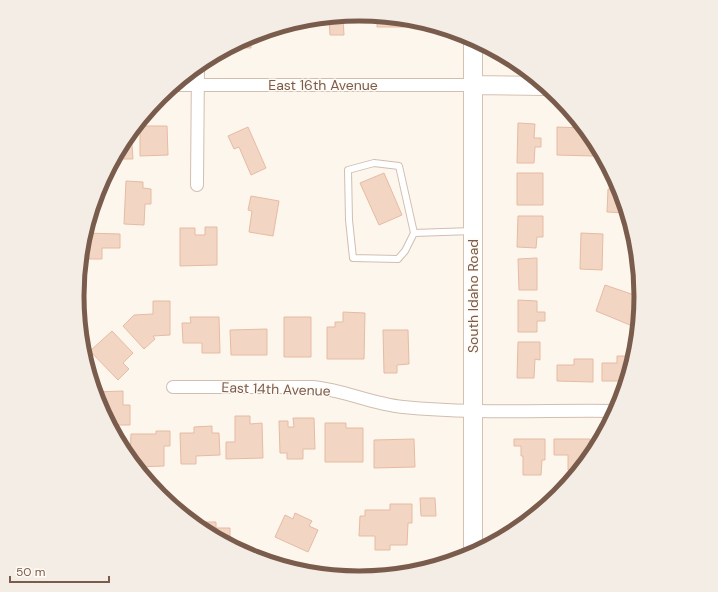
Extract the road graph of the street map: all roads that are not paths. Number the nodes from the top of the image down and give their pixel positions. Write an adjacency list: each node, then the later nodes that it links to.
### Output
1 (473, 46): 5 (main road, South Idaho Road)
2 (198, 73): 4 (street)
3 (183, 85): 4 (street, East 16th Avenue)
4 (198, 85): 5 (street, East 16th Avenue); 7 (street)
5 (473, 85): 6 (main road); 8 (main road, South Idaho Road)
6 (536, 86)
7 (197, 185)
8 (473, 231): 9 (lane); 11 (main road, South Idaho Road)
9 (414, 233): 9 (lane)
10 (173, 387): 11 (street, East 14th Avenue)
11 (472, 410): 12 (street, East 14th Avenue); 13 (main road, South Idaho Road)
12 (609, 410)
13 (473, 546)

